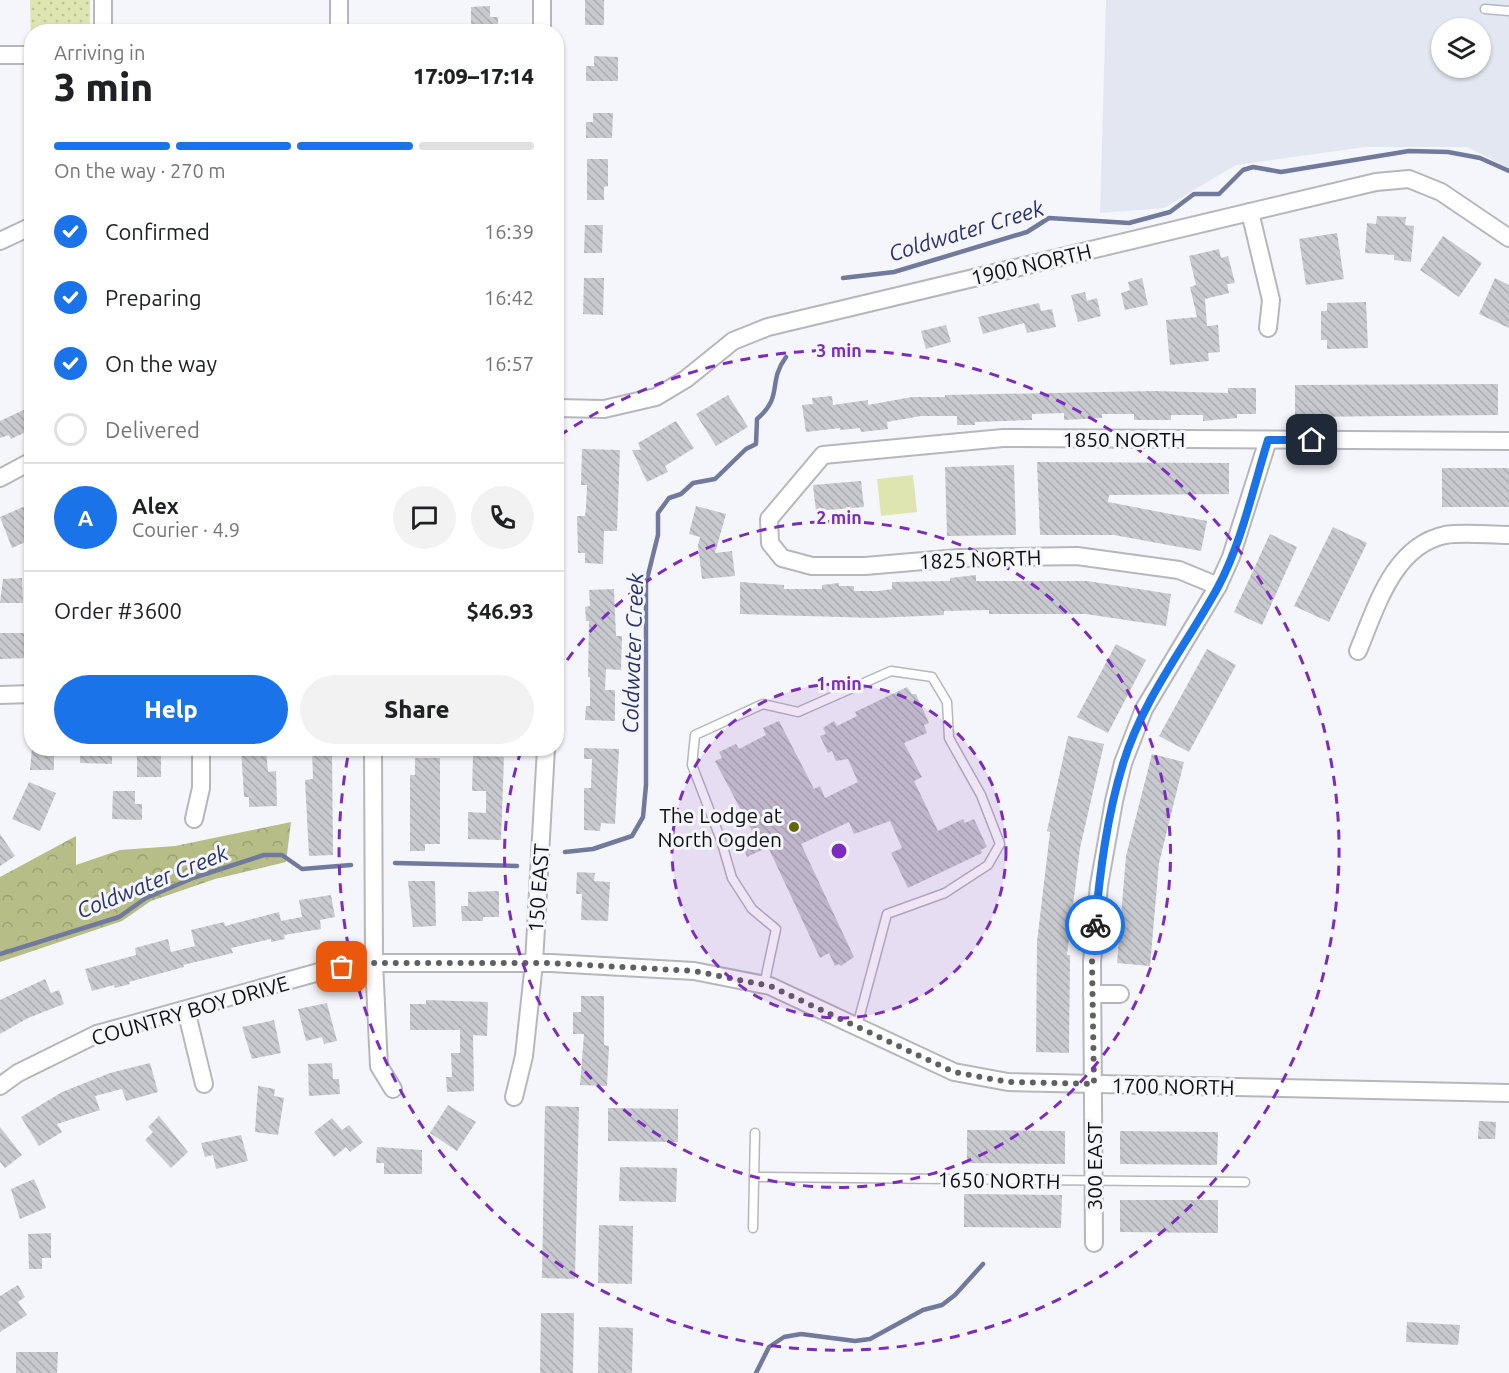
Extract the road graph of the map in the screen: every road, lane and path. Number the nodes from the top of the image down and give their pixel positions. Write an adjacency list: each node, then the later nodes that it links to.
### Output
1 (103, 0): 6 (street)
2 (339, 0): 7 (street)
3 (542, 0): 8 (street)
4 (1485, 9): 5 (lane)
5 (1509, 11)
6 (103, 24)
7 (339, 24)
8 (542, 24)
9 (0, 55): 10 (street)
10 (24, 55)
11 (1250, 212): 13 (street, 1900 NORTH); 15 (street); 16 (street, 1900 NORTH)
12 (24, 230): 14 (street)
13 (1509, 238)
14 (0, 241)
15 (1268, 328)
16 (564, 408)
17 (1268, 440): 18 (street, 1850 NORTH); 21 (street, 1850 NORTH); 23 (street, 300 EAST)
18 (1509, 441)
19 (24, 465): 20 (street)
20 (0, 478)
21 (769, 519): 23 (street, 1825 NORTH)
22 (1509, 534): 24 (street)
23 (1218, 586): 34 (street, 300 EAST)
24 (1358, 651)
25 (0, 694): 26 (street)
26 (24, 694)
27 (201, 756): 30 (street)
28 (373, 756): 31 (street)
29 (546, 756): 32 (street, 150 EAST)
30 (194, 819)
31 (374, 963): 32 (street, COUNTRY BOY DRIVE); 36 (street, COUNTRY BOY DRIVE); 41 (street)
32 (534, 963): 33 (street, 1700 NORTH); 43 (street, 150 EAST)
33 (764, 985): 37 (street, 1700 NORTH); 37 (lane)
34 (1092, 994): 35 (street); 39 (street, 300 EAST)
35 (1120, 994)
36 (186, 1010): 38 (street); 40 (street, COUNTRY BOY DRIVE)
37 (856, 1026): 39 (street, 1700 NORTH)
38 (204, 1084)
39 (1094, 1084): 42 (street, 1700 NORTH); 46 (street, 300 EAST)
40 (0, 1086)
41 (393, 1089)
42 (1509, 1093)
43 (514, 1097)
44 (754, 1132): 45 (lane)
45 (754, 1177): 46 (lane, 1650 NORTH); 48 (lane)
46 (1094, 1181): 47 (lane, 1650 NORTH); 49 (street, 300 EAST)
47 (1245, 1182)
48 (753, 1228)
49 (1094, 1243)

